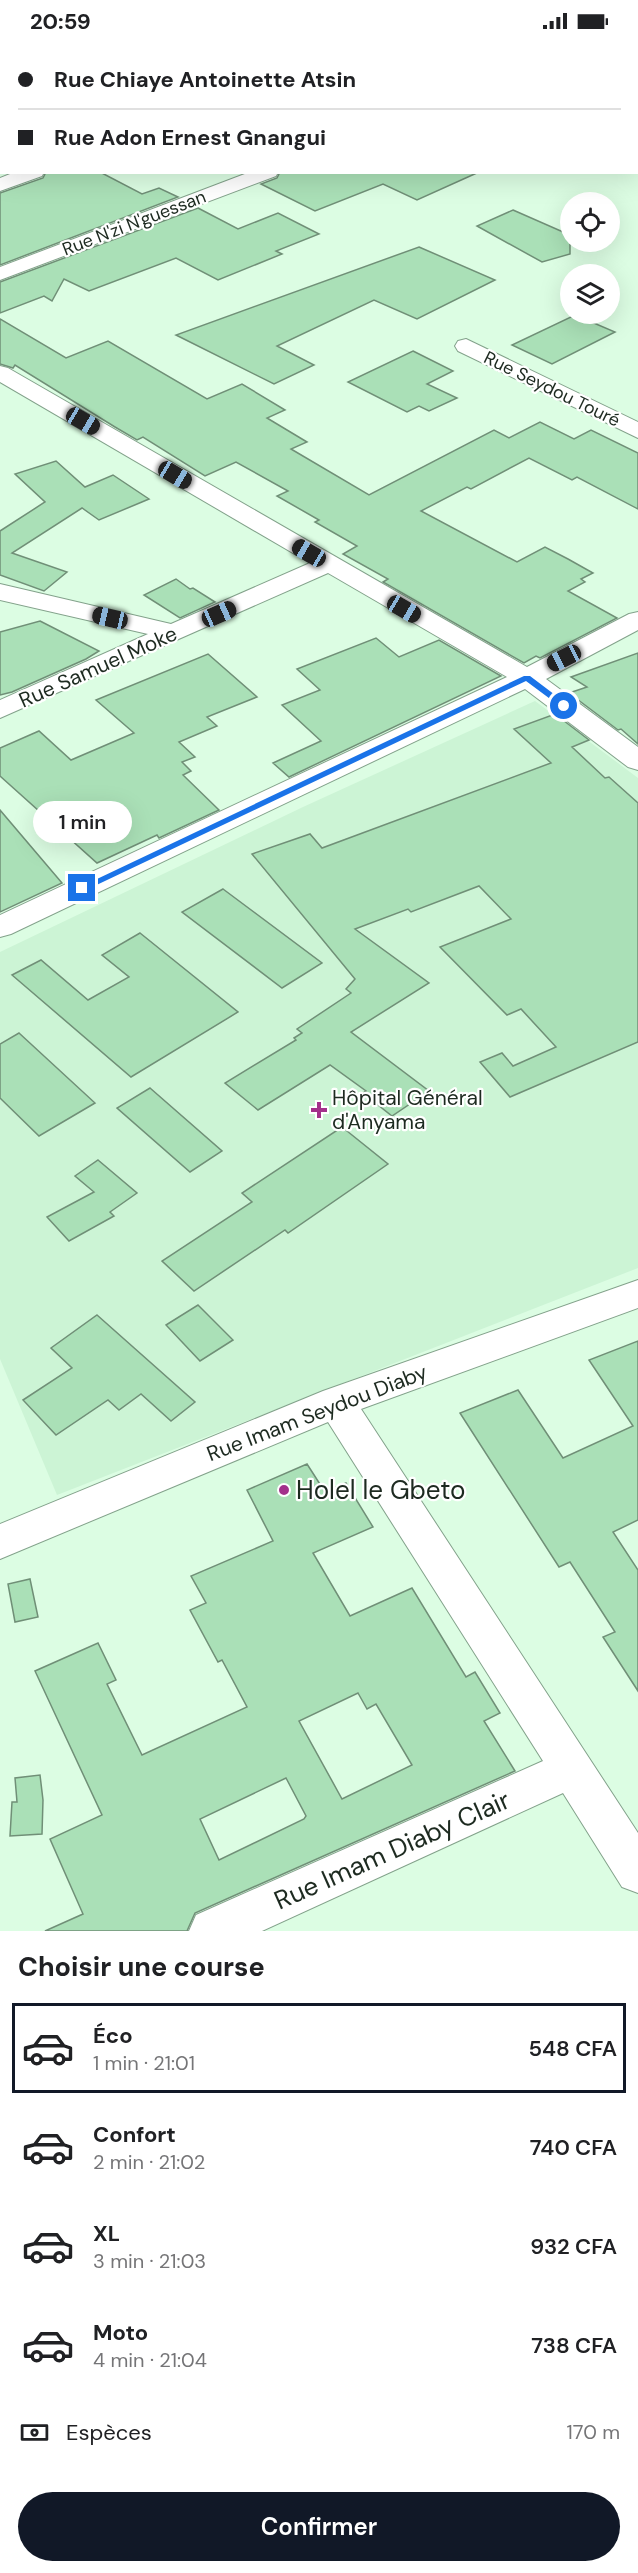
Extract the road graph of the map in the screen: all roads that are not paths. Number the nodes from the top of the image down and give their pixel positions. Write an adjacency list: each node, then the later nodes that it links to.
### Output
1 (30, 174): 3 (street)
2 (264, 174): 4 (street, Rue N'zi N'guessan)
3 (0, 185)
4 (0, 274)
5 (466, 346): 7 (street, Rue Seydou Touré)
6 (0, 373): 8 (street)
7 (638, 431)
8 (328, 564): 11 (street, Rue Samuel Moke); 12 (street)
9 (0, 592): 11 (street)
10 (638, 620): 12 (street)
11 (175, 633): 13 (street, Rue Samuel Moke)
12 (527, 678): 14 (street); 15 (street)
13 (0, 711)
14 (638, 761)
15 (0, 927)
16 (638, 1294): 17 (street, Rue Imam Seydou Diaby)
17 (336, 1402): 18 (street, Rue Imam Seydou Diaby); 19 (street)
18 (0, 1542)
19 (573, 1768): 20 (street); 21 (street, Rue Imam Diaby Clair)
20 (638, 1872)
21 (212, 1931)

